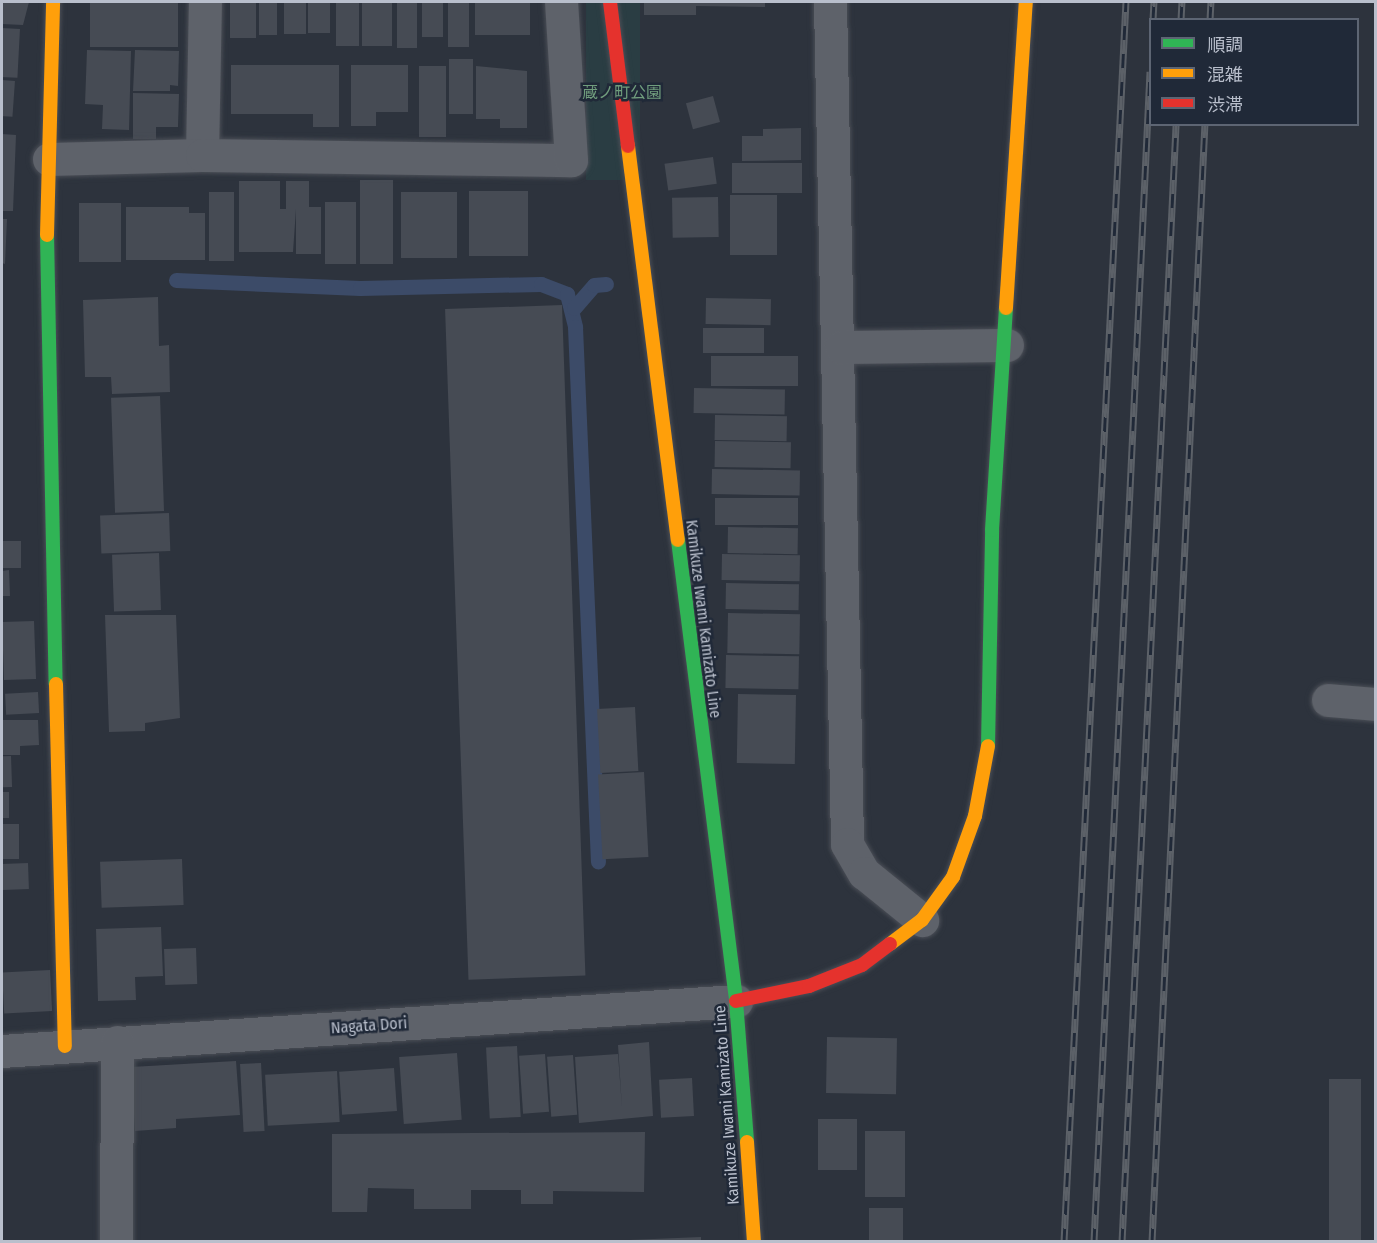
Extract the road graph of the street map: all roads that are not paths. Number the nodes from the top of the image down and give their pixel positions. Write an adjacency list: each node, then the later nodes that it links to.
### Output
1 (53, 2): 8 (street)
2 (205, 2): 7 (street)
3 (561, 2): 7 (street)
4 (610, 2): 14 (street, Kamikuze Iwami Kamizato Line)
5 (830, 2): 10 (street)
6 (1026, 2): 9 (street)
7 (202, 155): 8 (street)
8 (49, 159): 16 (street)
9 (1007, 345): 10 (street); 13 (street)
10 (841, 347): 13 (street)
11 (1328, 700): 12 (street)
12 (1376, 704)
13 (922, 920): 14 (street)
14 (736, 1001): 15 (street, Nagata Dori); 19 (street, Kamikuze Iwami Kamizato Line)
15 (117, 1042): 16 (street, Nagata Dori); 18 (street)
16 (65, 1046): 17 (street, Nagata Dori)
17 (2, 1051)
18 (116, 1242)
19 (754, 1242)

